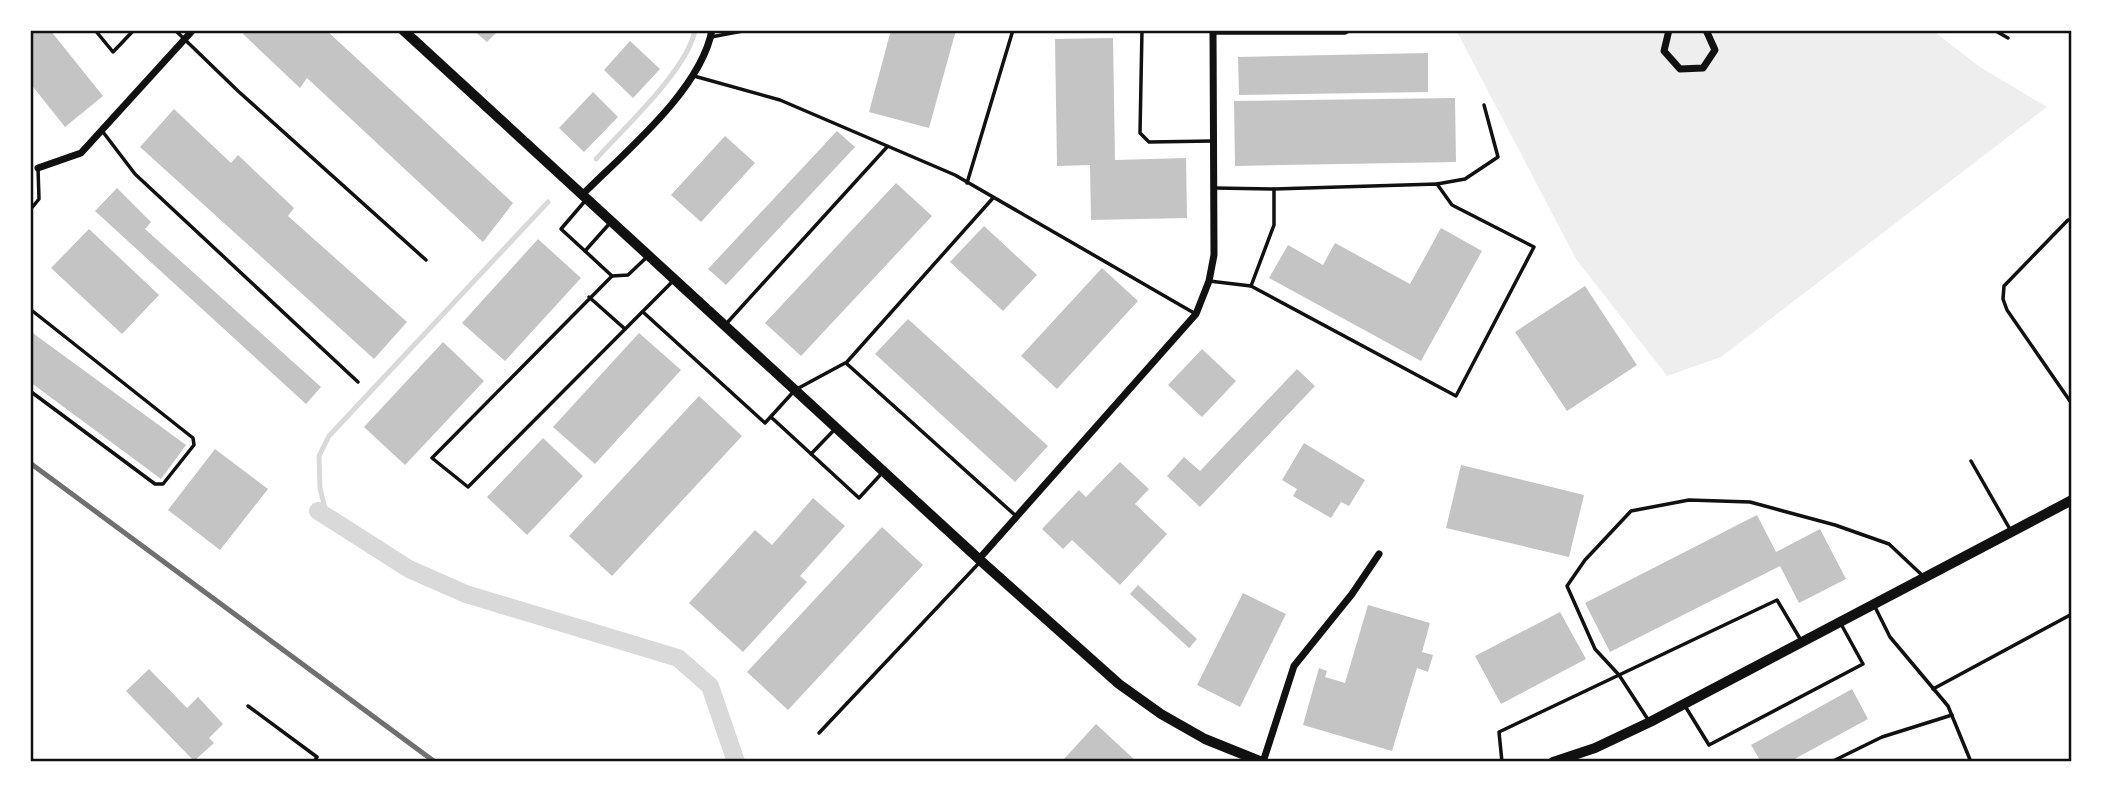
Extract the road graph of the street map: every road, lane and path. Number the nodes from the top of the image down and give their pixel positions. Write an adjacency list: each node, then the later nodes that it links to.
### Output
1 (95, 30): 2 (lane)
2 (134, 30)
3 (175, 30): 17 (lane)
4 (193, 30): 17 (street)
5 (402, 30): 28 (main road)
6 (748, 30): 15 (lane)
7 (1013, 30): 24 (lane)
8 (1142, 30): 21 (lane)
9 (1351, 30): 14 (lane)
10 (1669, 30): 11 (street)
11 (1706, 30)
12 (1994, 30): 16 (lane)
13 (1213, 31): 14 (lane); 21 (street)
14 (1259, 31)
15 (712, 33): 18 (street)
16 (2008, 37)
17 (185, 38): 20 (street); 35 (lane)
18 (694, 76): 22 (lane); 28 (street)
19 (1484, 105): 25 (lane)
20 (101, 130): 23 (street); 47 (lane)
21 (1215, 141): 26 (street)
22 (887, 147): 24 (lane); 44 (lane)
23 (38, 168): 30 (lane)
24 (967, 183): 29 (lane)
25 (1437, 184): 27 (lane); 39 (lane)
26 (1215, 188): 27 (lane); 38 (street)
27 (1274, 189): 39 (lane)
28 (585, 197): 32 (main road); 33 (lane)
29 (993, 198): 43 (lane); 46 (lane)
30 (30, 210)
31 (2072, 220): 50 (lane)
32 (611, 222): 33 (lane); 34 (main road)
33 (585, 251): 36 (lane)
34 (648, 256): 36 (lane); 37 (main road)
35 (426, 260)
36 (612, 276): 40 (lane)
37 (675, 280): 42 (lane); 44 (main road)
38 (1209, 281): 39 (lane); 43 (street)
39 (1251, 286)
40 (589, 297): 45 (lane); 45 (lane)
41 (30, 309): 49 (lane)
42 (643, 312): 45 (lane); 51 (lane)
43 (1196, 314): 57 (street)
44 (725, 326): 48 (main road)
45 (625, 329)
46 (846, 363): 48 (lane); 57 (lane)
47 (358, 382)
48 (795, 390): 51 (lane); 52 (main road)
49 (30, 391)
50 (2072, 404)
51 (771, 417): 53 (lane)
52 (836, 428): 53 (lane); 55 (main road)
53 (811, 454): 55 (lane)
54 (1971, 461): 58 (lane)
55 (883, 471): 60 (main road)
56 (2072, 500): 58 (main road)
57 (1018, 517): 60 (street)
58 (2012, 533): 61 (main road)
59 (1379, 554): 74 (street)
60 (980, 560): 72 (lane); 74 (main road)
61 (1926, 578): 62 (main road); 66 (lane)
62 (1874, 605): 64 (main road); 67 (lane)
63 (2072, 614): 67 (lane)
64 (1840, 623): 65 (main road); 68 (lane)
65 (1802, 643): 66 (lane); 68 (main road)
66 (1619, 675): 71 (lane); 75 (lane)
67 (1932, 687): 70 (lane)
68 (1684, 704): 71 (main road)
69 (248, 706): 73 (lane)
70 (1952, 715): 77 (lane); 78 (lane)
71 (1650, 722): 76 (main road)
72 (819, 733)
73 (313, 762)
74 (1262, 762)
75 (1502, 762)
76 (1553, 762)
77 (1830, 762)
78 (1972, 762)

